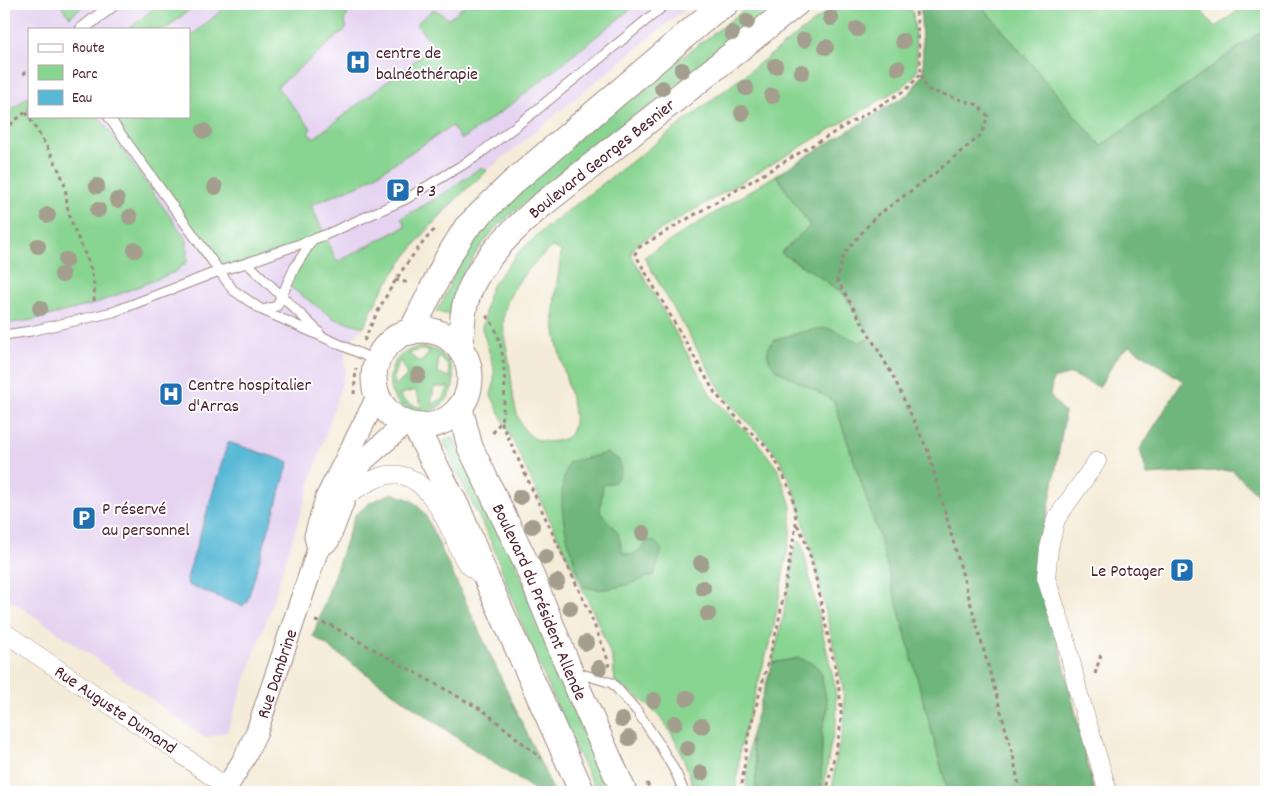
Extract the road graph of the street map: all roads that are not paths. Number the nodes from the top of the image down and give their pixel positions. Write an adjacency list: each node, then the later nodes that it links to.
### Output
1 (114, 4): 5 (street)
2 (666, 4): 7 (lane)
3 (726, 4): 12 (main road)
4 (796, 4): 15 (main road, Boulevard Georges Besnier)
5 (83, 28)
6 (109, 118): 9 (lane)
7 (313, 239): 8 (lane); 10 (lane)
8 (247, 263): 9 (lane); 10 (lane)
9 (219, 271): 11 (lane); 13 (lane)
10 (282, 296): 11 (lane); 14 (lane)
11 (262, 310): 14 (lane)
12 (410, 332): 15 (main road); 16 (main road)
13 (4, 336)
14 (323, 336): 16 (lane)
15 (461, 351): 18 (main road)
16 (377, 360): 17 (main road)
17 (377, 397): 19 (main road); 22 (street, Rue Dambrine)
18 (460, 408): 19 (main road); 25 (main road, Boulevard du Président Allende)
19 (410, 425): 21 (street, Rue Dambrine); 23 (main road)
20 (1097, 461): 30 (street)
21 (346, 494): 22 (street, Rue Dambrine); 23 (street)
22 (318, 550): 26 (street, Rue Dambrine)
23 (487, 580): 27 (main road)
24 (4, 632): 26 (street, Rue Auguste Dumand)
25 (570, 671): 28 (main road, Boulevard du Président Allende); 29 (lane)
26 (225, 790)
27 (582, 792)
28 (624, 792)
29 (684, 792)
30 (1108, 792)

